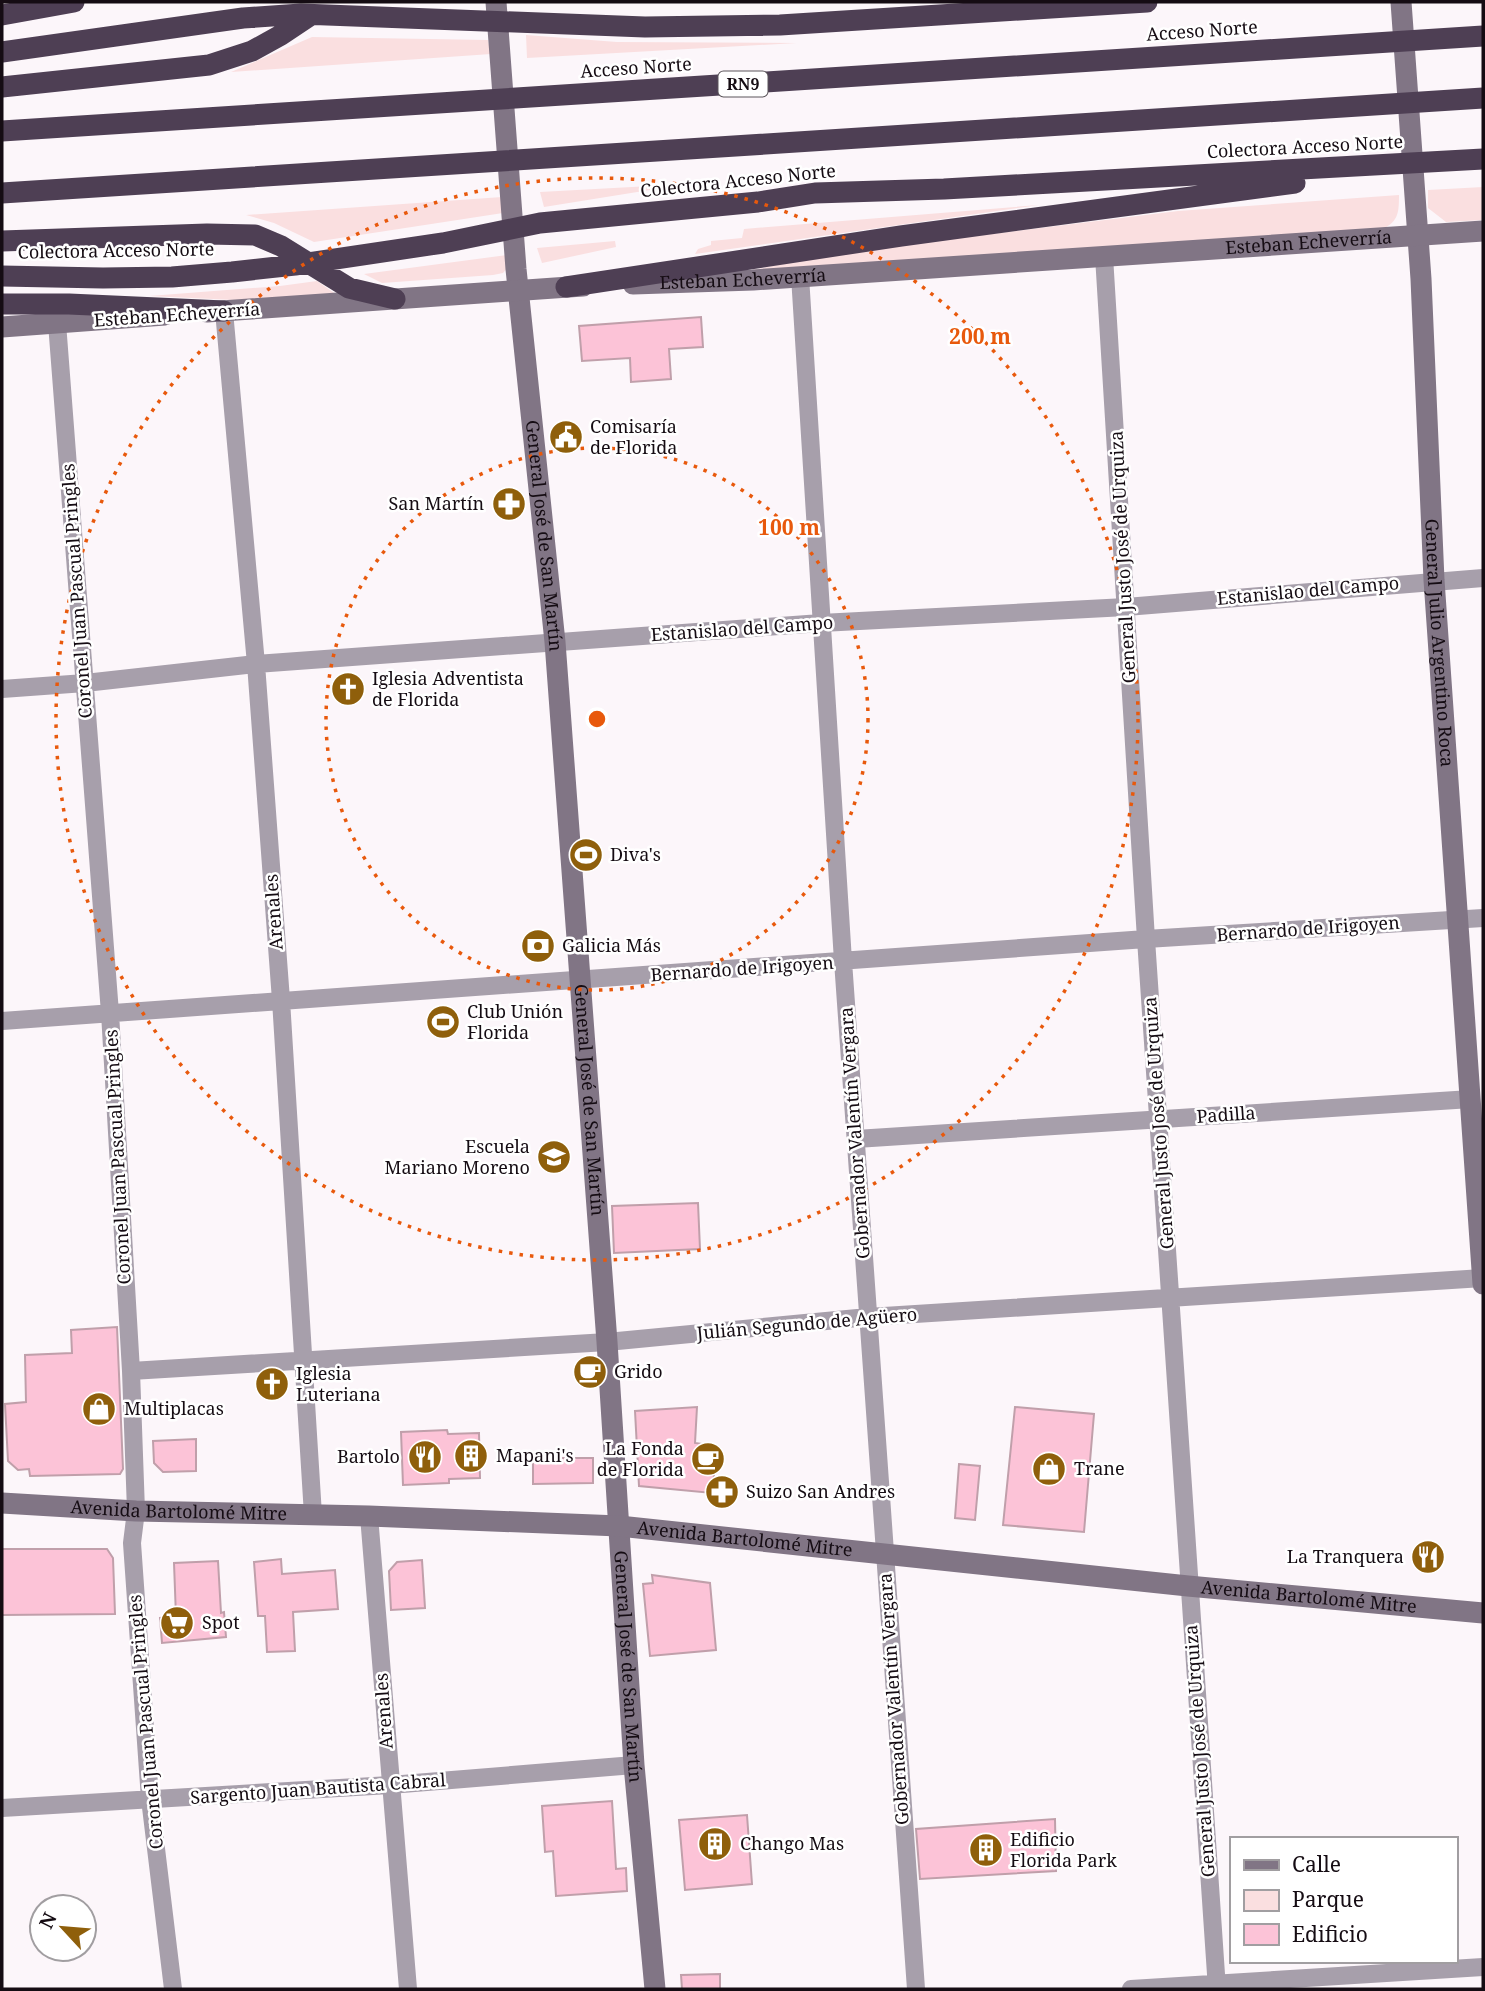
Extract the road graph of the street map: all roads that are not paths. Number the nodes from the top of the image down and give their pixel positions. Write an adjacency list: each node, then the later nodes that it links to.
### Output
1 (74, 2): 6 (highway)
2 (330, 2): 9 (highway)
3 (496, 2): 23 (street, General José de San Martín)
4 (1147, 2): 8 (highway)
5 (1401, 2): 18 (street, General Julio Argentino Roca)
6 (2, 15)
7 (1483, 36): 11 (highway, Acceso Norte / RN9)
8 (2, 52)
9 (2, 87)
10 (1483, 98): 16 (highway)
11 (2, 131)
12 (1483, 159): 13 (highway, Colectora Acceso Norte)
13 (1415, 163): 14 (highway, Colectora Acceso Norte); 15 (highway)
14 (1385, 165): 21 (highway, Colectora Acceso Norte); 24 (highway)
15 (1483, 169)
16 (2, 193)
17 (1483, 231): 18 (street, Esteban Echeverría)
18 (1418, 234): 20 (street, Esteban Echeverría); 31 (street, General Julio Argentino Roca)
19 (2, 241): 25 (highway)
20 (1104, 256): 22 (street, Esteban Echeverría); 32 (street, General Justo José de Urquiza)
21 (2, 276)
22 (800, 276): 24 (street, Esteban Echeverría); 33 (street, Gobernador Valentín Vergara)
23 (518, 279): 24 (street, Esteban Echeverría); 25 (street, Esteban Echeverría); 34 (street, General José de San Martín)
24 (566, 287)
25 (395, 299): 27 (street, Esteban Echeverría)
26 (2, 304): 27 (highway)
27 (224, 311): 28 (street, Esteban Echeverría); 35 (street, Arenales)
28 (57, 323): 29 (street, Esteban Echeverría); 36 (street, Coronel Juan Pascual Pringles)
29 (2, 327)
30 (1483, 578): 31 (street, Estanislao del Campo)
31 (1434, 580): 32 (street, Estanislao del Campo); 39 (street, General Julio Argentino Roca)
32 (1126, 607): 33 (street, Estanislao del Campo); 40 (street, General Justo José de Urquiza)
33 (821, 623): 34 (street, Estanislao del Campo); 41 (street, Gobernador Valentín Vergara)
34 (555, 642): 35 (street, Estanislao del Campo); 42 (street, General José de San Martín)
35 (256, 664): 36 (street, Estanislao del Campo); 43 (street, Arenales)
36 (85, 683): 37 (street, Estanislao del Campo); 44 (street, Coronel Juan Pascual Pringles)
37 (2, 689)
38 (1483, 918): 39 (street, Bernardo de Irigoyen)
39 (1458, 920): 40 (street, Bernardo de Irigoyen); 46 (street, General Julio Argentino Roca)
40 (1146, 939): 41 (street, Bernardo de Irigoyen); 47 (street, General Justo José de Urquiza)
41 (843, 961): 42 (street, Bernardo de Irigoyen); 48 (street, Gobernador Valentín Vergara)
42 (580, 981): 43 (street, Bernardo de Irigoyen); 53 (street, General José de San Martín)
43 (281, 1000): 44 (street, Bernardo de Irigoyen); 54 (street, Arenales)
44 (110, 1013): 45 (street, Bernardo de Irigoyen); 55 (street, Coronel Juan Pascual Pringles)
45 (2, 1021)
46 (1471, 1099): 47 (street, Padilla); 49 (street, General Julio Argentino Roca)
47 (1160, 1119): 48 (street, Padilla); 51 (street, General Justo José de Urquiza)
48 (856, 1139): 52 (street, Gobernador Valentín Vergara)
49 (1483, 1278): 50 (street, General Julio Argentino Roca); 51 (street, Julián Segundo de Agüero)
50 (1483, 1284)
51 (1171, 1297): 52 (street, Julián Segundo de Agüero); 62 (street, General Justo José de Urquiza)
52 (868, 1317): 53 (street, Julián Segundo de Agüero); 61 (street, Gobernador Valentín Vergara)
53 (607, 1342): 54 (street, Julián Segundo de Agüero); 60 (street, General José de San Martín)
54 (303, 1361): 55 (street, Julián Segundo de Agüero); 58 (street, Arenales)
55 (131, 1371): 57 (street, Coronel Juan Pascual Pringles)
56 (2, 1503): 57 (street, Avenida Bartolomé Mitre)
57 (136, 1511): 58 (street, Avenida Bartolomé Mitre); 66 (street, Coronel Juan Pascual Pringles)
58 (313, 1515): 59 (street, Avenida Bartolomé Mitre)
59 (369, 1516): 60 (street, Avenida Bartolomé Mitre); 65 (street, Arenales)
60 (619, 1526): 61 (street, Avenida Bartolomé Mitre); 64 (street, General José de San Martín)
61 (883, 1554): 62 (street, Avenida Bartolomé Mitre); 73 (street, Gobernador Valentín Vergara)
62 (1188, 1586): 63 (street, Avenida Bartolomé Mitre); 69 (street, General Justo José de Urquiza)
63 (1483, 1614)
64 (634, 1765): 65 (street, Sargento Juan Bautista Cabral); 72 (street, General José de San Martín)
65 (390, 1785): 66 (street, Sargento Juan Bautista Cabral); 71 (street, Arenales)
66 (150, 1799): 67 (street, Sargento Juan Bautista Cabral); 70 (street, Coronel Juan Pascual Pringles)
67 (2, 1808)
68 (1483, 1967): 69 (street)
69 (1217, 1986): 74 (street)
70 (173, 1989)
71 (408, 1989)
72 (654, 1989)
73 (916, 1989)
74 (1131, 1989)

